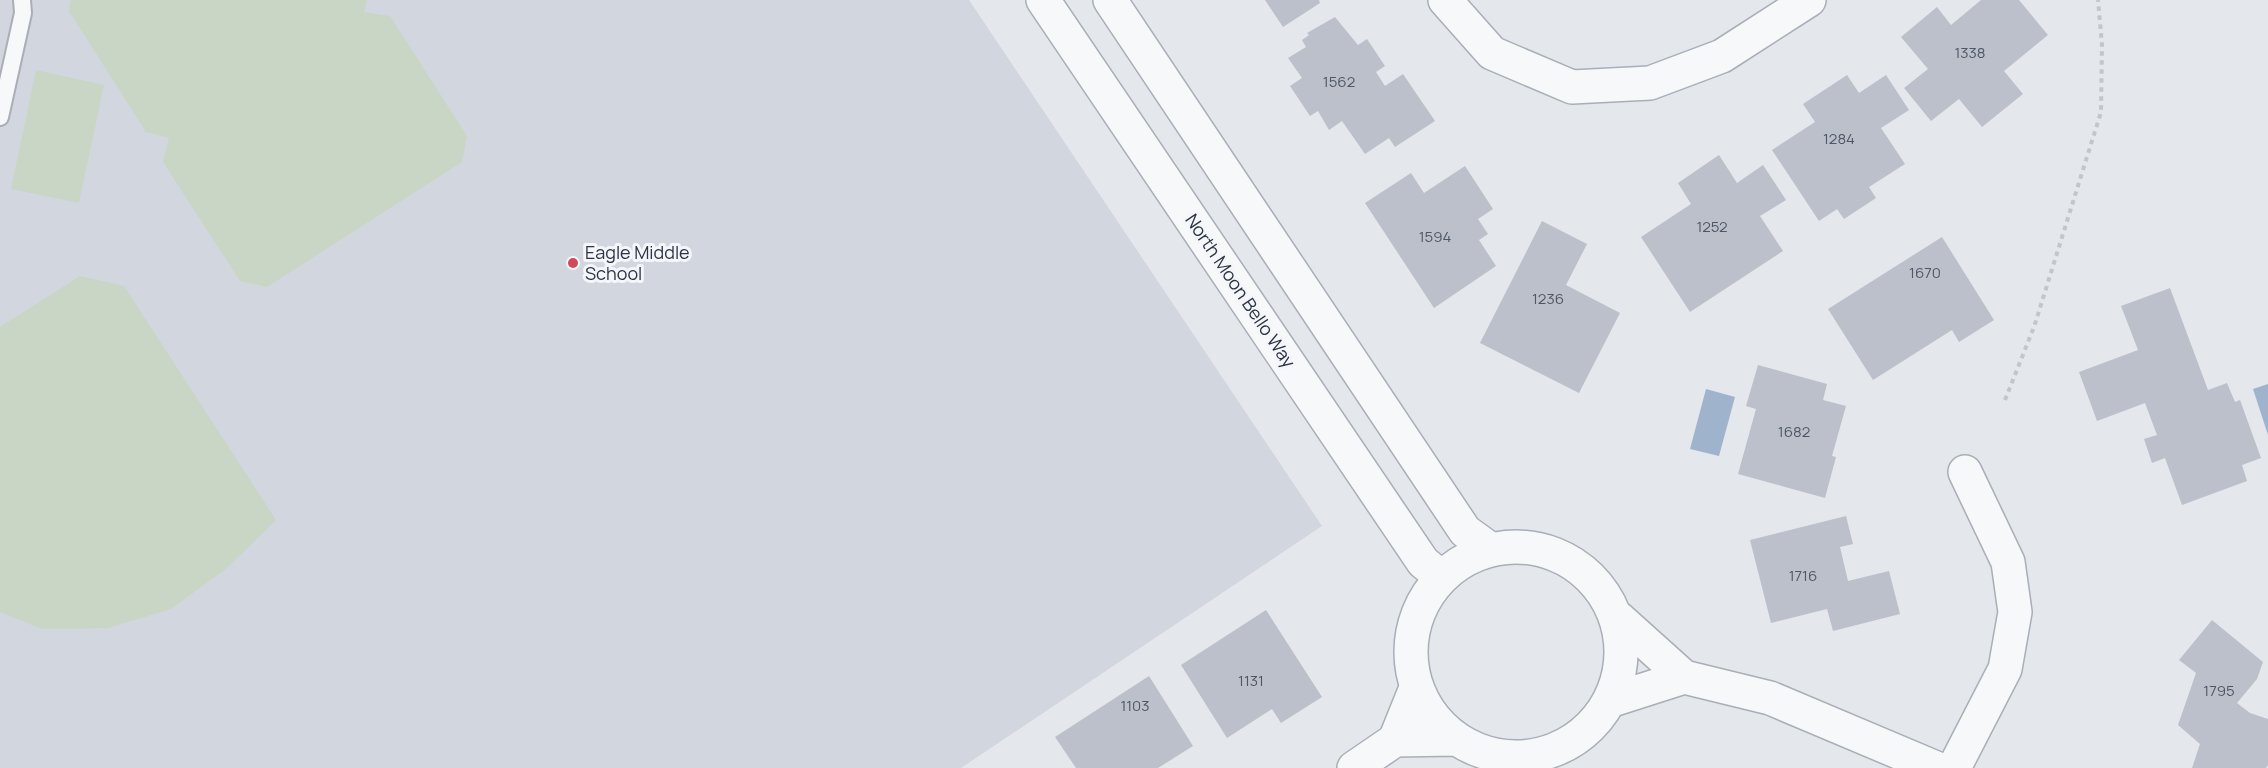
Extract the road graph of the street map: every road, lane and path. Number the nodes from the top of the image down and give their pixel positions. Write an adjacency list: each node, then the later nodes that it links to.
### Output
1 (22, 0): 7 (lane)
2 (1043, 0): 11 (street, North Moon Bello Way)
3 (1110, 0): 10 (street)
4 (1445, 0): 5 (street)
5 (1809, 0)
6 (2098, 0): 8 (path)
7 (0, 117)
8 (2005, 400)
9 (1965, 472): 20 (street)
10 (1490, 549): 11 (street); 12 (street)
11 (1441, 577): 14 (street)
12 (1615, 615): 13 (street); 15 (street)
13 (1684, 677): 15 (street); 19 (street)
14 (1416, 688): 16 (street); 17 (street)
15 (1609, 701): 16 (street)
16 (1455, 739): 17 (street)
17 (1395, 740): 18 (street)
18 (1354, 768)
19 (1936, 768)
20 (1954, 768)

